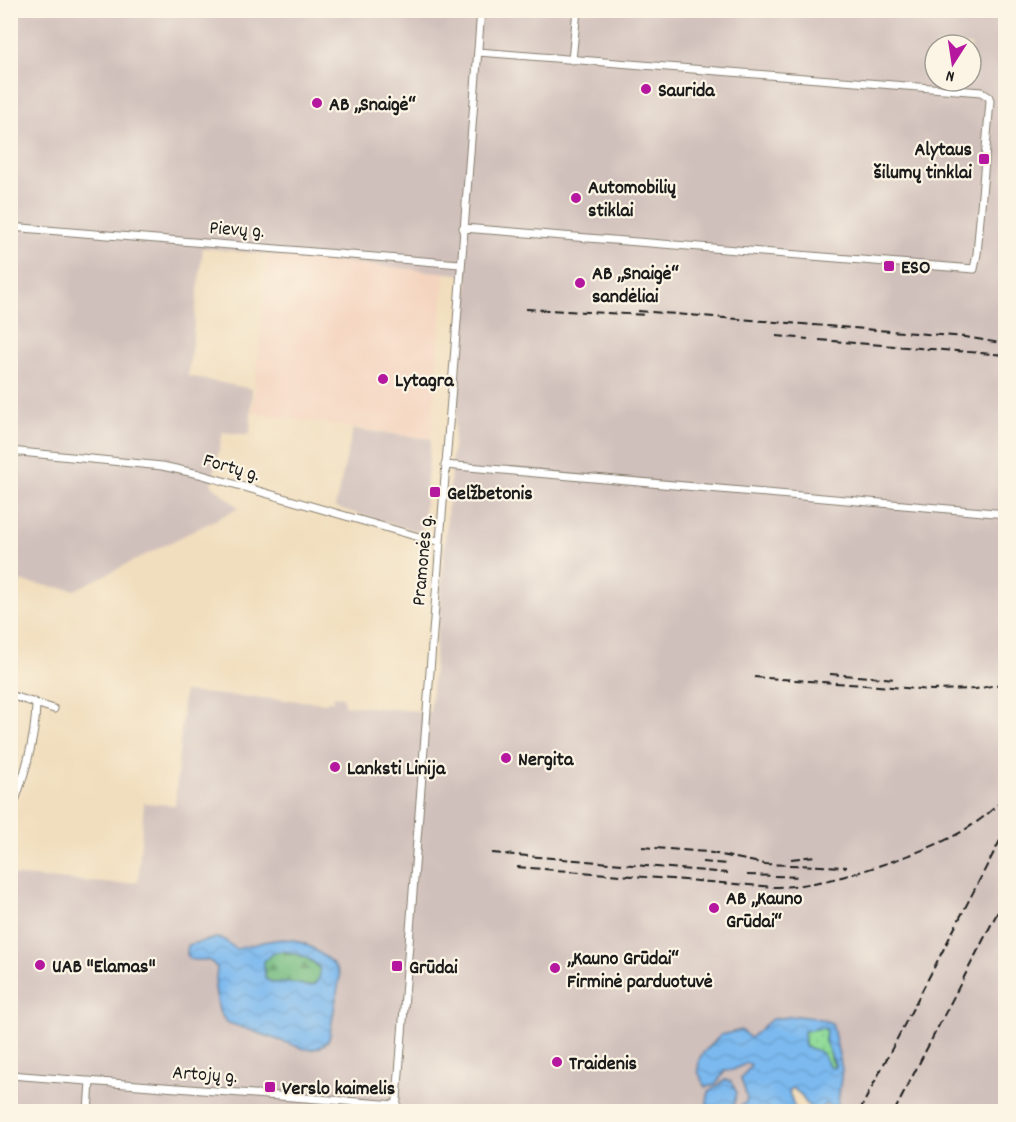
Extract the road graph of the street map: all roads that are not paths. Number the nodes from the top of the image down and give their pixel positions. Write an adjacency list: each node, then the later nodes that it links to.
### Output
1 (481, 10): 3 (street, Pramonės g.)
2 (577, 10): 4 (street)
3 (478, 52): 4 (street); 6 (street, Pramonės g.)
4 (572, 60): 6 (street)
5 (10, 227): 7 (street, Pievų g.)
6 (463, 228): 7 (street, Pramonės g.)
7 (460, 264): 9 (street, Pramonės g.)
8 (10, 451): 11 (street, Fortų g.)
9 (445, 465): 10 (street); 11 (street, Pramonės g.)
10 (1005, 514)
11 (440, 541): 18 (street, Pramonės g.)
12 (10, 695): 13 (street)
13 (34, 702): 14 (street); 15 (street)
14 (54, 709)
15 (10, 815)
16 (10, 1075): 17 (street, Artojų g.)
17 (90, 1081): 18 (street, Artojų g.); 19 (street)
18 (396, 1108)
19 (88, 1112)

